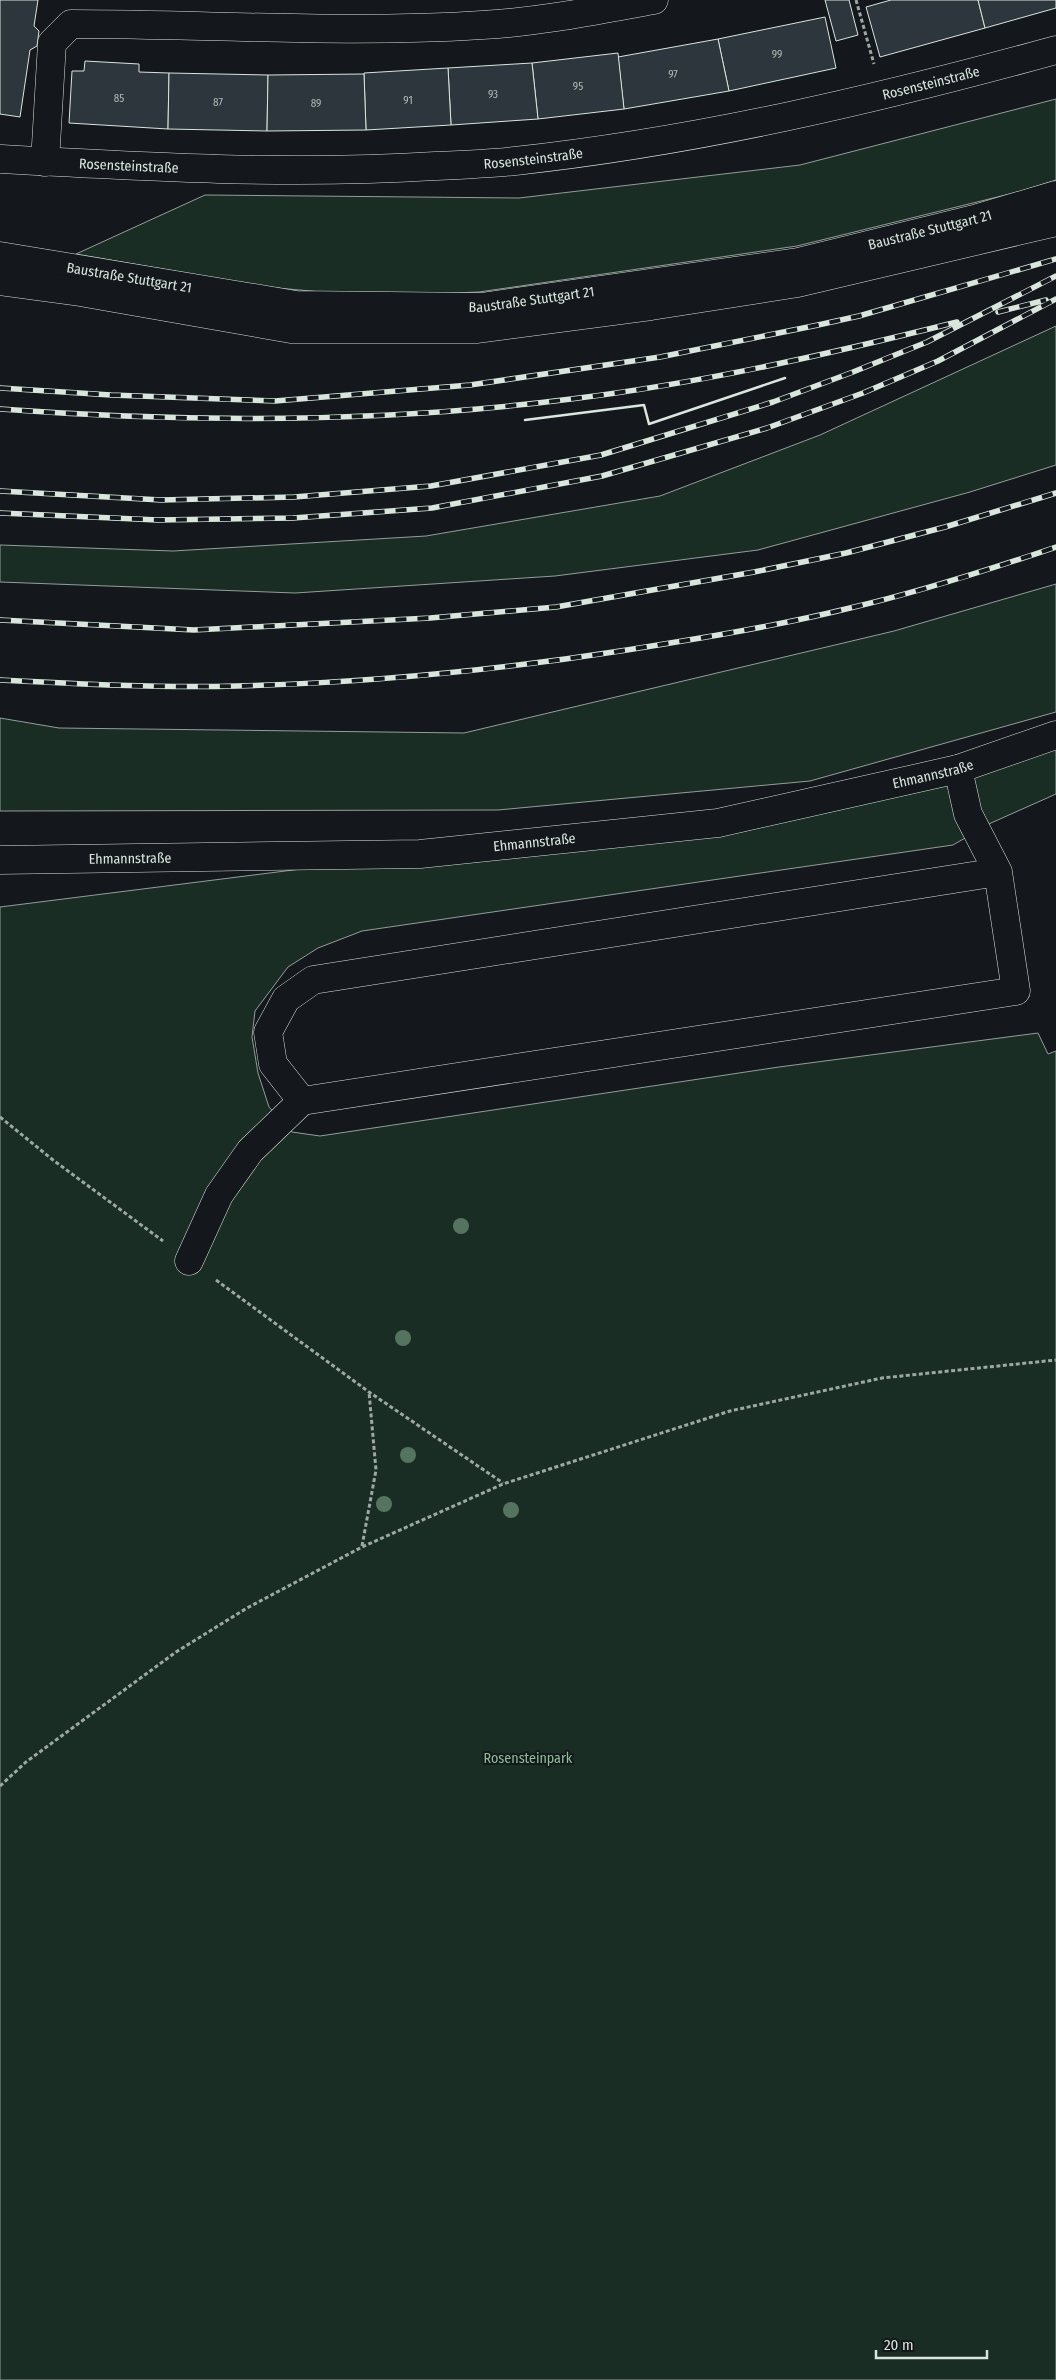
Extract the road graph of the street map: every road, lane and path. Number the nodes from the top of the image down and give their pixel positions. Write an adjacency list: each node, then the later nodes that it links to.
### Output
1 (654, 0): 6 (street)
2 (856, 0): 4 (path)
3 (1056, 50): 4 (street, Rosensteinstraße)
4 (883, 96): 6 (street, Rosensteinstraße)
5 (0, 159): 6 (street, Rosensteinstraße)
6 (45, 162)
7 (1056, 195): 9 (street, Baustraße Stuttgart 21)
8 (1056, 222): 10 (street, Baustraße Stuttgart 21)
9 (0, 256)
10 (0, 281)
11 (1056, 735): 12 (street, Ehmannstraße)
12 (958, 769): 13 (street, Ehmannstraße); 14 (street)
13 (0, 860)
14 (998, 872): 15 (street); 15 (street)
15 (302, 1101): 17 (street)
16 (0, 1117): 17 (path)
17 (189, 1261): 19 (path)
18 (1056, 1360): 20 (path)
19 (369, 1392): 20 (path); 21 (path)
20 (504, 1484): 21 (path)
21 (362, 1546): 22 (path)
22 (0, 1786)

